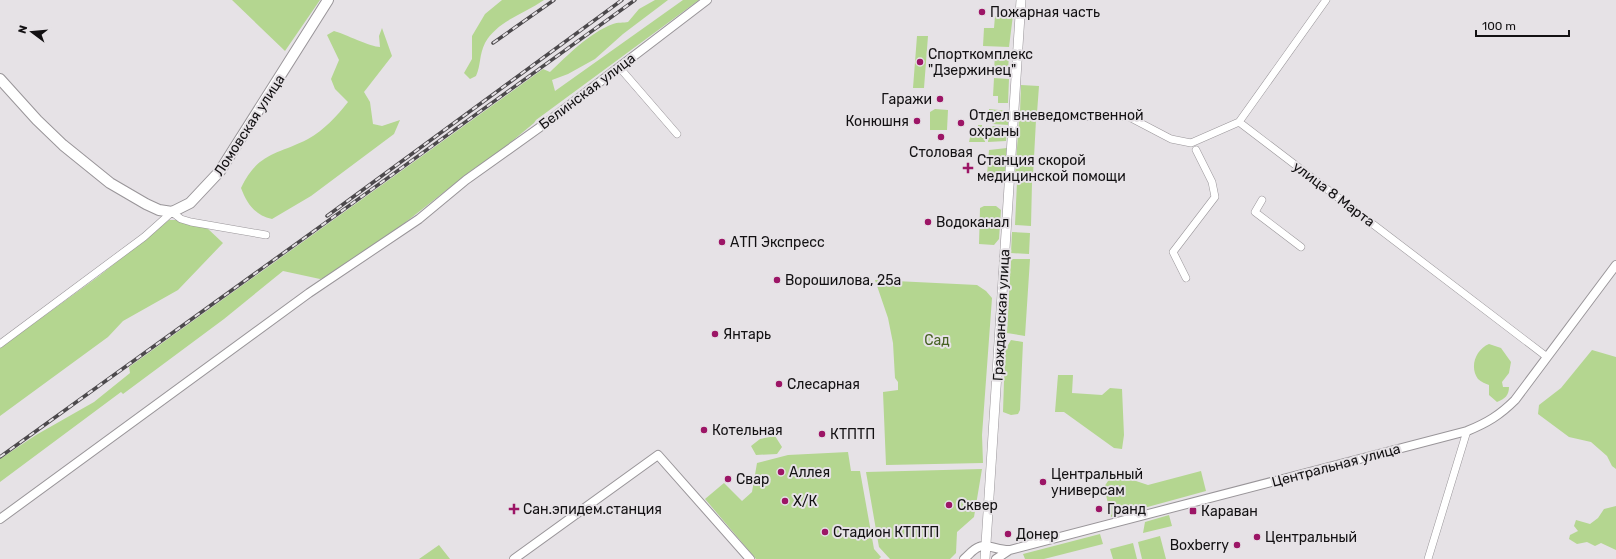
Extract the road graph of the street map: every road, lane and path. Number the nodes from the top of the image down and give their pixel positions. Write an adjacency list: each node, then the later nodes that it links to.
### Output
1 (328, 0): 12 (main road, Ломовская улица)
2 (707, 0): 5 (street, Белинская улица)
3 (1021, 0): 7 (main road, Гражданская улица)
4 (1326, 0): 8 (street)
5 (619, 67): 9 (street); 20 (street, Белинская улица)
6 (0, 79): 12 (main road)
7 (1014, 116): 8 (street); 21 (main road, Гражданская улица)
8 (1238, 122): 18 (street, улица 8 Марта)
9 (677, 134)
10 (1196, 150): 16 (street)
11 (1262, 200): 14 (street)
12 (172, 212): 13 (street); 17 (street)
13 (266, 235)
14 (1301, 247)
15 (1616, 265): 18 (street, Центральная улица)
16 (1186, 278)
17 (0, 344)
18 (1547, 357): 19 (street, Центральная улица)
19 (1467, 431): 22 (street, Центральная улица); 28 (street)
20 (0, 519)
21 (983, 543): 22 (street, Центральная улица); 25 (street); 26 (main road, Гражданская улица)
22 (1010, 550): 27 (street)
23 (514, 559): 24 (street)
24 (750, 559)
25 (964, 559)
26 (985, 559)
27 (996, 559)
28 (1430, 559)

